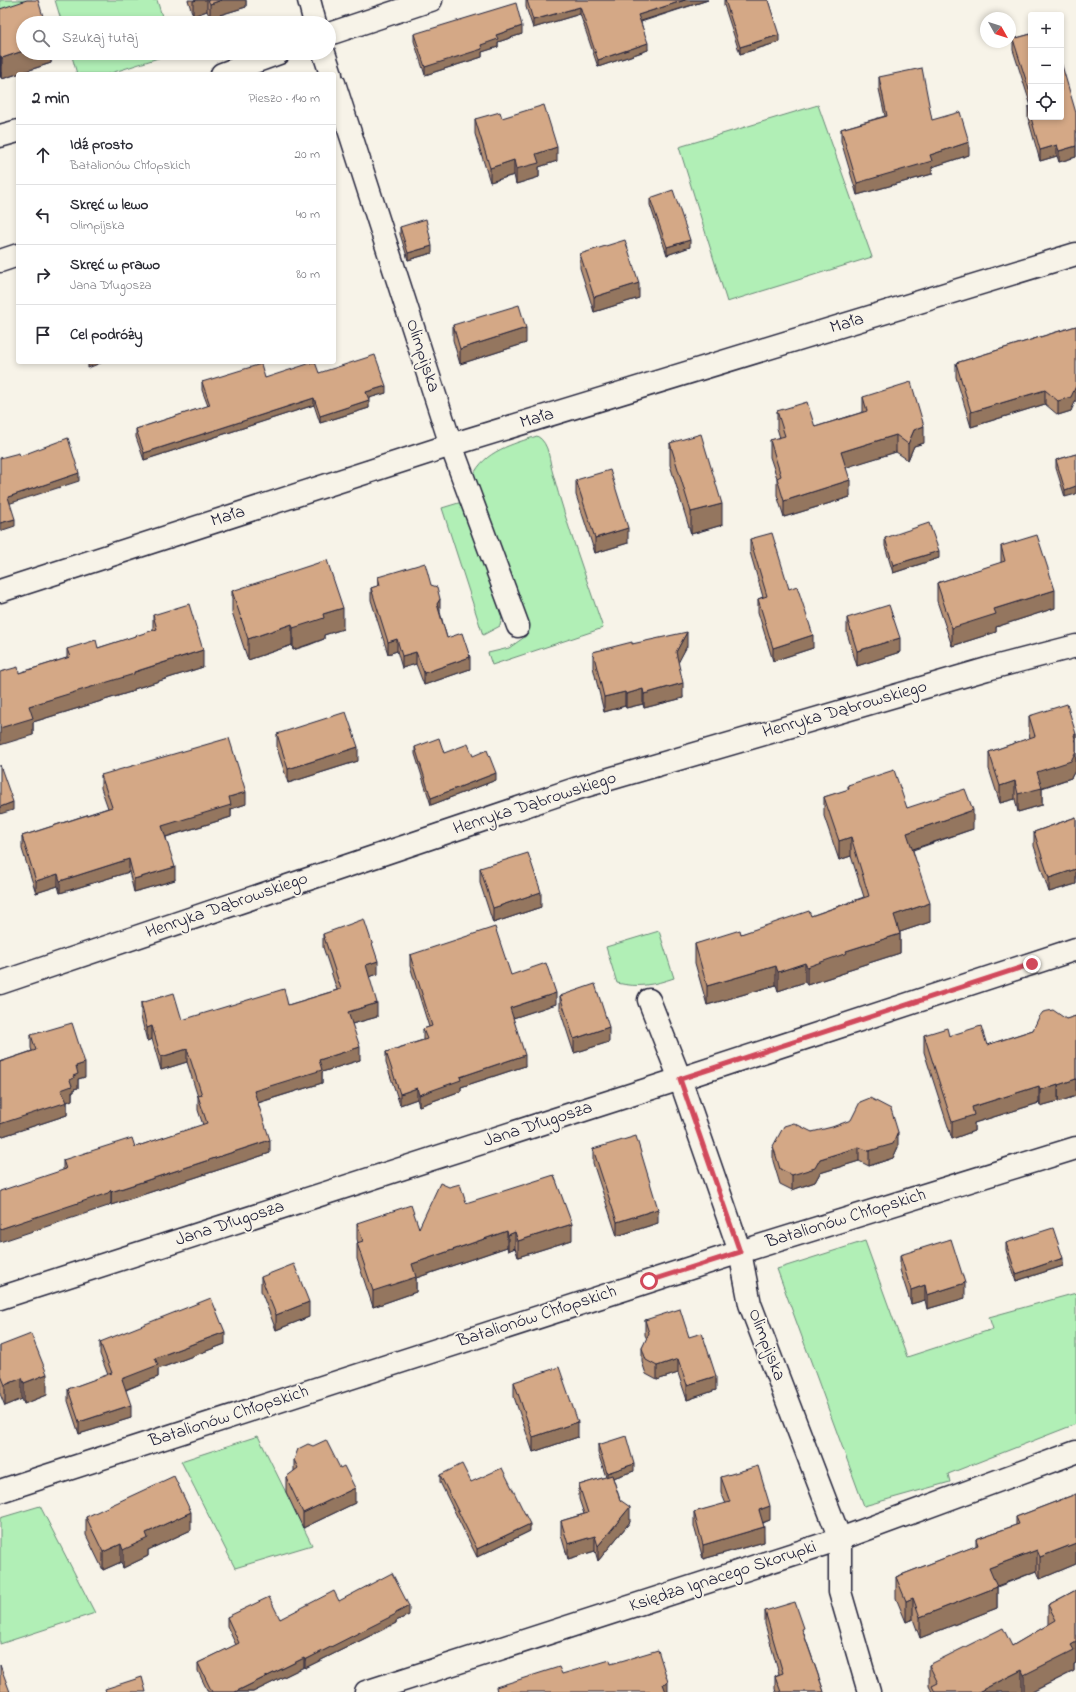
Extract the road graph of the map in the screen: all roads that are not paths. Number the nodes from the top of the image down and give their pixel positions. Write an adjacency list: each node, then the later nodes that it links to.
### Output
1 (309, 0): 3 (street)
2 (431, 0): 4 (street)
3 (313, 16)
4 (336, 32)
5 (260, 60): 7 (street)
6 (326, 60): 8 (street)
7 (227, 72)
8 (330, 72)
9 (336, 89): 15 (street, Olimpijska)
10 (16, 132): 11 (street)
11 (0, 136)
12 (1076, 254): 15 (street, Mała)
13 (16, 256): 14 (street)
14 (0, 261)
15 (451, 445): 16 (street, Mała); 17 (street, Olimpijska)
16 (0, 591)
17 (518, 626)
18 (1076, 646): 20 (street, Henryka Dąbrowskiego)
19 (1076, 949): 22 (street, Jana Długosza)
20 (0, 983)
21 (648, 1000): 22 (street, Olimpijska)
22 (680, 1079): 24 (street, Olimpijska); 25 (street, Jana Długosza)
23 (1076, 1148): 24 (street, Batalionów Chłopskich)
24 (740, 1252): 27 (street, Batalionów Chłopskich); 28 (street, Olimpijska)
25 (0, 1298)
26 (1076, 1452): 28 (street, Księdza Ignacego Skorupki)
27 (0, 1491)
28 (840, 1539): 29 (street, Księdza Ignacego Skorupki); 30 (street, Olimpijska)
29 (366, 1692)
30 (869, 1692)

